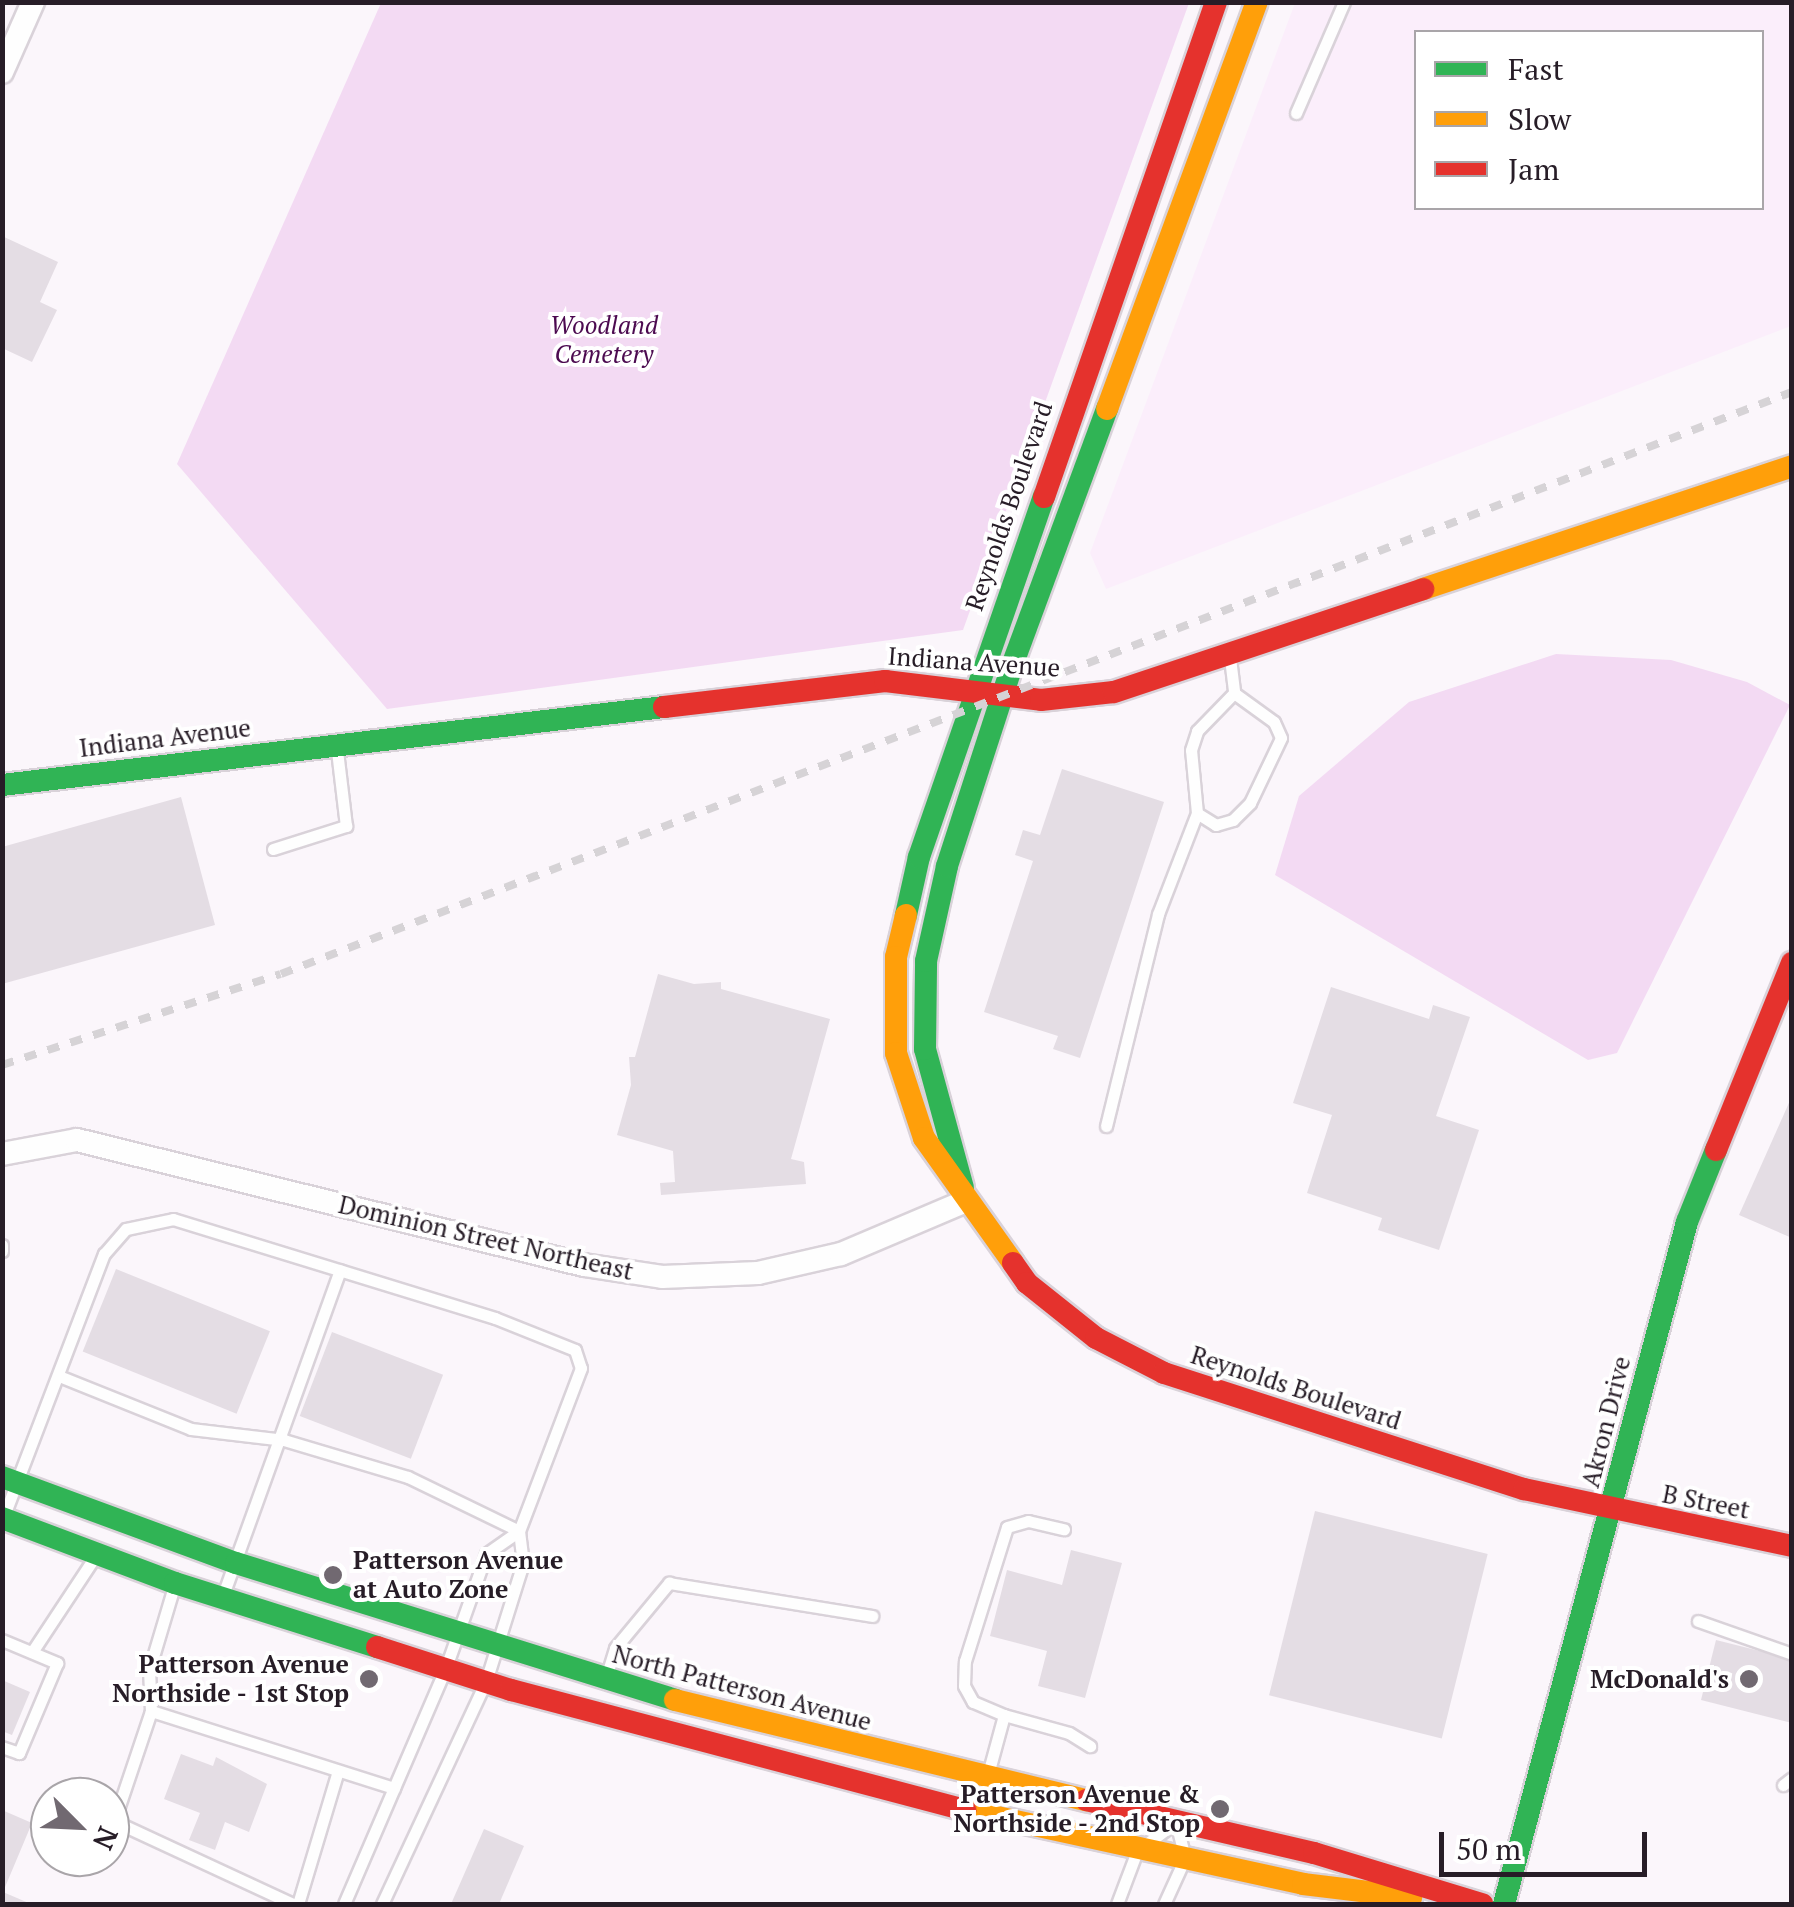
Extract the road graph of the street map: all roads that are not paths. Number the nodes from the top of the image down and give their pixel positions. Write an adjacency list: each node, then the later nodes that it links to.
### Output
1 (33, 2): 5 (street)
2 (1216, 2): 9 (main road, Reynolds Boulevard)
3 (1257, 2): 11 (main road, Reynolds Boulevard)
4 (1344, 2): 6 (lane)
5 (5, 58)
6 (1296, 113)
7 (1792, 466): 8 (main road, Indiana Avenue)
8 (1230, 653): 10 (lane); 11 (main road, Indiana Avenue)
9 (973, 688): 11 (main road, Indiana Avenue); 12 (main road, Indiana Avenue); 19 (main road, Reynolds Boulevard)
10 (1234, 693): 14 (lane); 14 (lane)
11 (1004, 694): 19 (main road, Reynolds Boulevard)
12 (336, 746): 13 (main road, Indiana Avenue); 15 (lane)
13 (2, 785)
14 (1197, 814): 17 (lane)
15 (273, 849)
16 (1792, 963): 24 (main road, Akron Drive)
17 (1106, 1126)
18 (2, 1154): 19 (street, Dominion Street Northeast)
19 (966, 1201): 24 (main road, Reynolds Boulevard)
20 (340, 1270): 21 (lane); 22 (lane); 27 (lane)
21 (59, 1376): 22 (lane); 23 (lane)
22 (284, 1440): 27 (lane); 30 (lane)
23 (11, 1480): 25 (lane); 30 (main road, North Patterson Avenue)
24 (1611, 1512): 28 (main road, B Street); 61 (main road, Akron Drive)
25 (3, 1518): 29 (main road)
26 (1064, 1530): 45 (lane)
27 (519, 1531): 35 (lane); 37 (lane)
28 (1792, 1546)
29 (98, 1551): 31 (main road); 38 (lane)
30 (236, 1563): 32 (lane); 35 (main road, North Patterson Avenue)
31 (175, 1582): 32 (main road); 43 (lane)
32 (222, 1597): 40 (main road)
33 (872, 1616): 41 (lane)
34 (1698, 1621): 39 (lane)
35 (456, 1635): 37 (main road, North Patterson Avenue); 40 (lane)
36 (2, 1640): 38 (lane)
37 (496, 1648): 41 (main road, North Patterson Avenue); 42 (lane)
38 (32, 1652): 47 (lane)
39 (1792, 1654)
40 (446, 1667): 42 (main road); 50 (lane)
41 (606, 1681): 44 (lane); 49 (main road, North Patterson Avenue)
42 (486, 1682): 44 (main road); 56 (lane)
43 (151, 1711): 48 (lane); 54 (lane)
44 (596, 1714): 52 (main road)
45 (1004, 1714): 46 (lane); 49 (lane)
46 (1090, 1746)
47 (2, 1747)
48 (337, 1774): 50 (lane); 54 (lane)
49 (987, 1778): 51 (main road, North Patterson Avenue)
50 (394, 1788): 55 (lane)
51 (1176, 1822): 52 (lane); 53 (lane); 60 (main road, North Patterson Avenue)
52 (1137, 1851): 53 (main road); 57 (lane)
53 (1184, 1858): 58 (lane); 59 (main road)
54 (296, 1904)
55 (344, 1904)
56 (382, 1904)
57 (1117, 1904)
58 (1164, 1904)
59 (1470, 1904)
60 (1482, 1904)
61 (1504, 1904)

